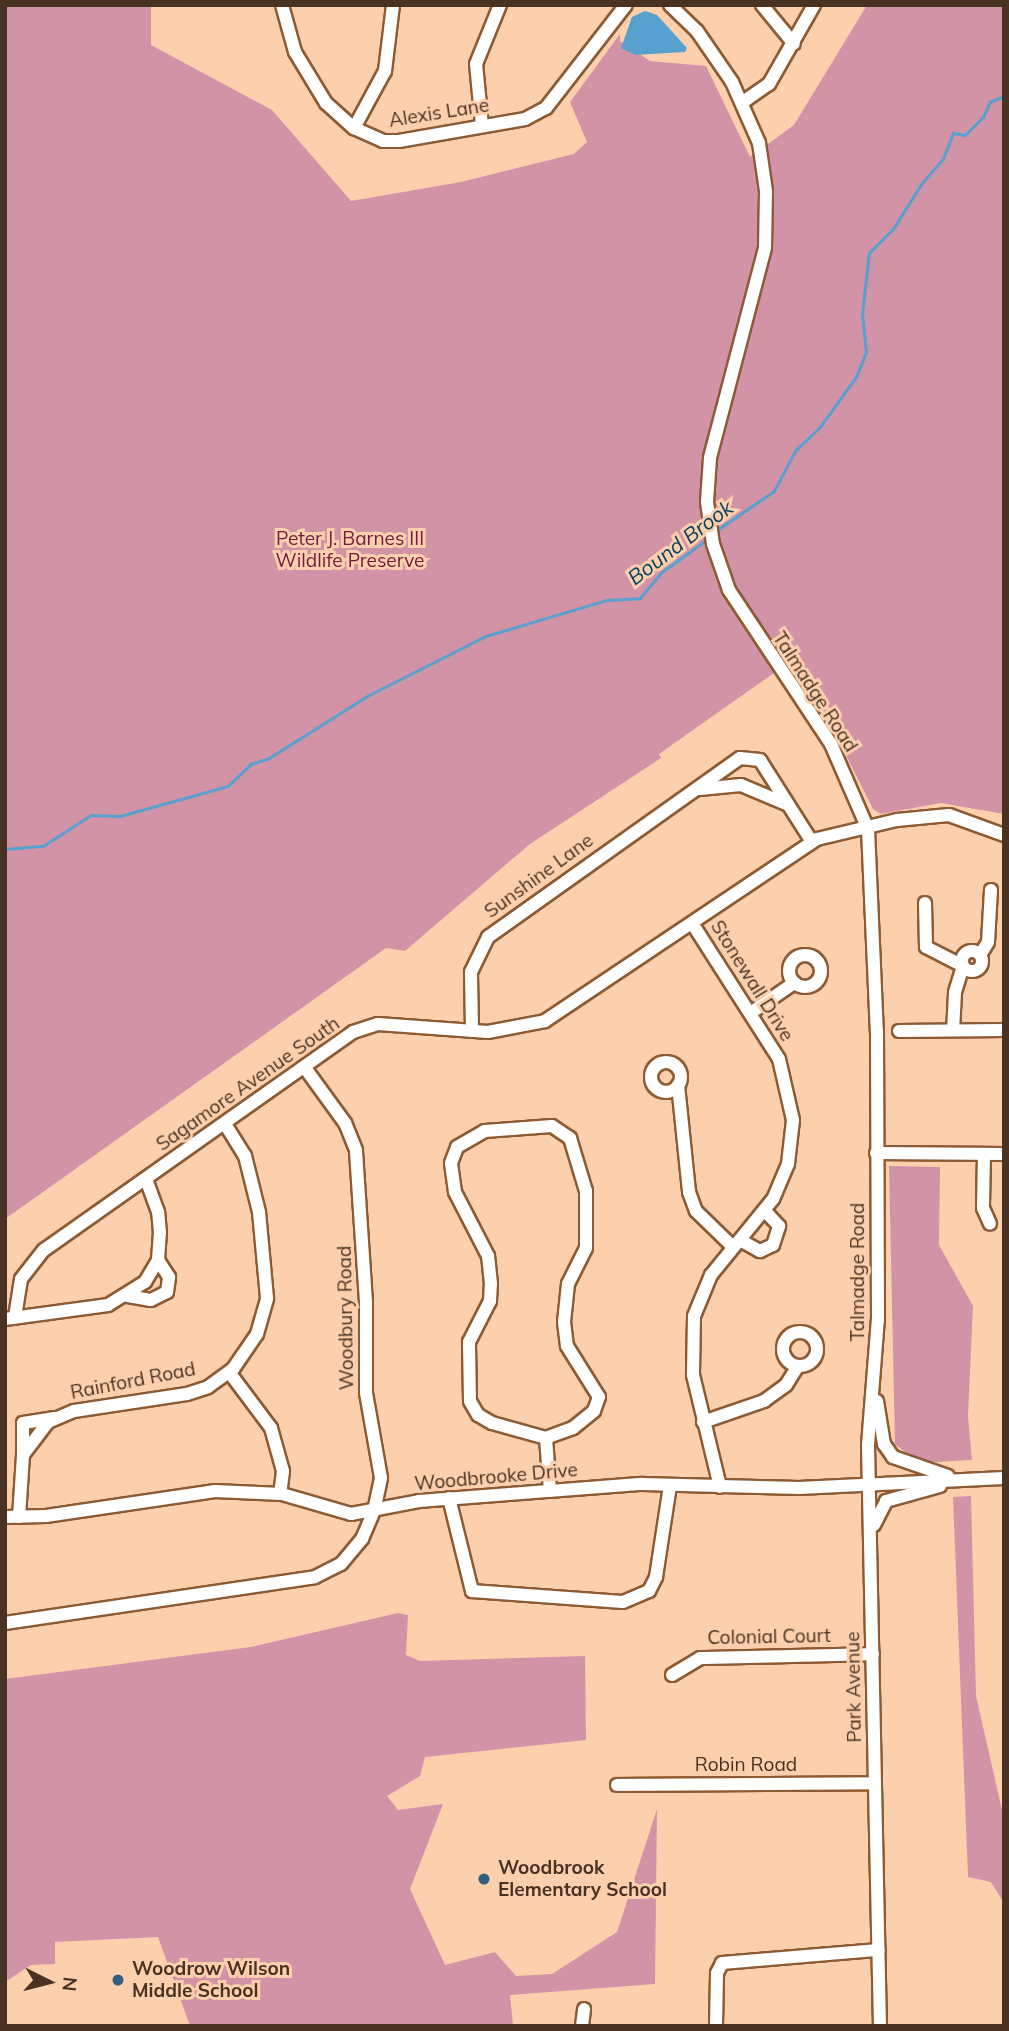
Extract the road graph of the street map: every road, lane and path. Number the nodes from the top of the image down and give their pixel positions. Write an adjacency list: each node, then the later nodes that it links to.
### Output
1 (282, 5): 11 (street, Alexis Lane)
2 (393, 5): 11 (street)
3 (499, 5): 10 (street)
4 (626, 5): 10 (street, Alexis Lane)
5 (670, 5): 9 (street, Talmadge Road)
6 (762, 5): 8 (street)
7 (814, 5): 8 (street)
8 (794, 44): 9 (street)
9 (743, 102): 14 (street, Talmadge Road)
10 (482, 126): 11 (street, Alexis Lane)
11 (354, 128)
12 (693, 791): 13 (street, Sunshine Lane); 13 (street, Sunshine Lane); 25 (street, Sunshine Lane)
13 (788, 804): 16 (street, Sunshine Lane)
14 (868, 829): 15 (street); 16 (street); 30 (street, Talmadge Road)
15 (1004, 835)
16 (812, 842): 19 (street, Sagamore Avenue South)
17 (991, 890): 20 (street)
18 (925, 903): 20 (street)
19 (692, 923): 22 (street, Stonewall Drive); 25 (street, Sagamore Avenue South)
20 (963, 966): 23 (street)
21 (794, 983): 22 (street)
22 (752, 1012): 34 (street, Stonewall Drive)
23 (953, 1029): 24 (street); 26 (street)
24 (1004, 1030)
25 (472, 1031): 27 (street, Sagamore Avenue South)
26 (899, 1031)
27 (305, 1068): 29 (street, Sagamore Avenue South); 53 (street, Woodbury Road)
28 (678, 1085): 36 (street)
29 (225, 1124): 33 (street, Sagamore Avenue South); 41 (street, Rainford Road)
30 (876, 1153): 31 (street); 42 (street, Talmadge Road)
31 (984, 1154): 32 (street); 35 (street)
32 (1004, 1154)
33 (146, 1180): 37 (street); 39 (street, Sagamore Avenue South)
34 (765, 1211): 36 (street, Stonewall Drive); 36 (street)
35 (990, 1224)
36 (736, 1243): 43 (street, Stonewall Drive)
37 (158, 1259): 38 (street); 38 (street)
38 (128, 1296): 39 (street)
39 (10, 1318)
40 (799, 1366): 43 (street)
41 (229, 1372): 51 (street); 55 (street, Rainford Road)
42 (874, 1384): 46 (street); 47 (street, Talmadge Road)
43 (703, 1422): 49 (street, Stonewall Drive)
44 (546, 1438): 44 (street); 50 (street)
45 (1004, 1478): 46 (street)
46 (962, 1480): 47 (street); 56 (street)
47 (869, 1483): 49 (street, Woodbrooke Drive); 56 (street, Park Avenue)
48 (670, 1486): 49 (street, Woodbrooke Drive); 50 (street, Woodbrooke Drive); 52 (street)
49 (720, 1487)
50 (550, 1491): 52 (street, Woodbrooke Drive)
51 (280, 1494): 53 (street, Woodbrooke Drive); 55 (street, Woodbrooke Drive)
52 (449, 1498): 53 (street, Woodbrooke Drive)
53 (374, 1511): 57 (street, Woodbury Road)
54 (5, 1517): 55 (street, Woodbrooke Drive)
55 (19, 1517)
56 (871, 1535): 58 (street, Park Avenue)
57 (5, 1623)
58 (873, 1654): 59 (street, Colonial Court); 60 (street, Park Avenue)
59 (672, 1675)
60 (875, 1783): 61 (street, Robin Road); 62 (street, Park Avenue)
61 (617, 1785)
62 (878, 1950): 65 (street); 66 (street, Park Avenue)
63 (583, 2009): 64 (street)
64 (582, 2026)
65 (716, 2026)
66 (880, 2026)

